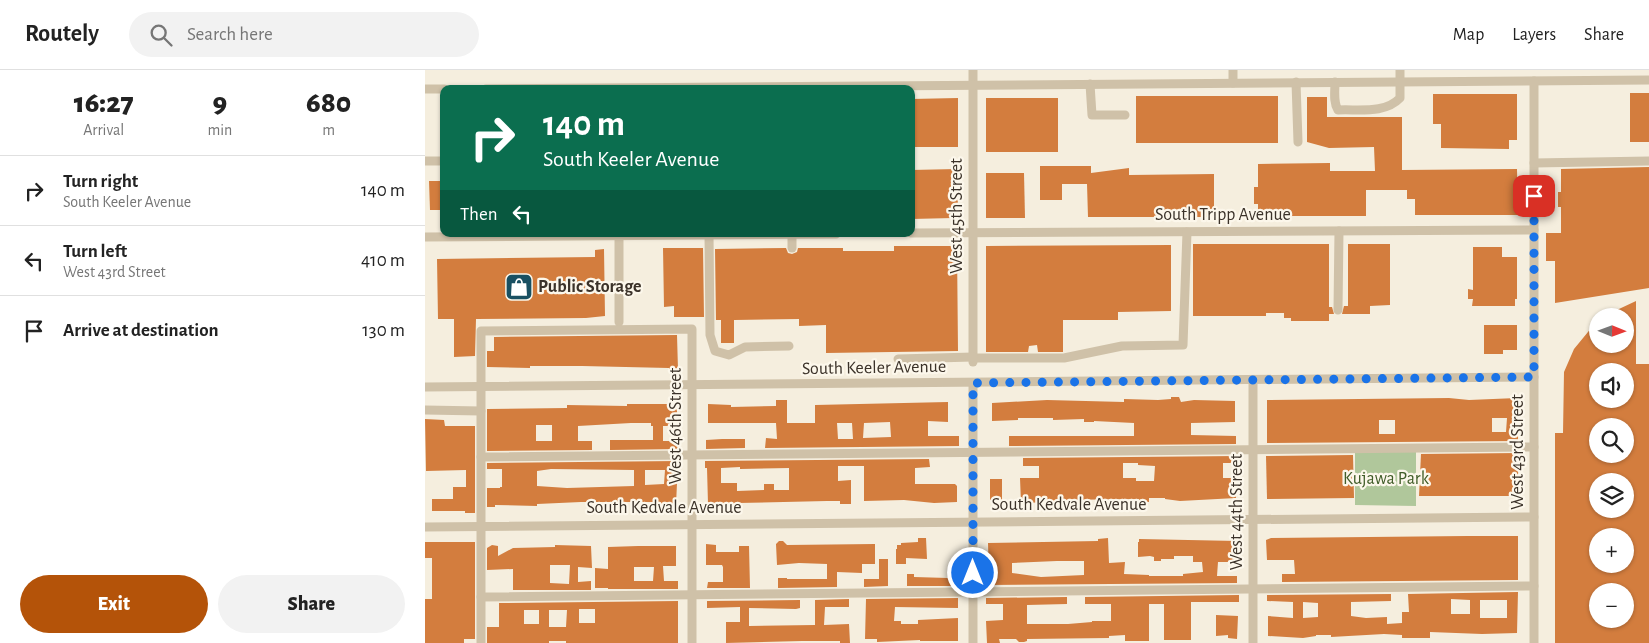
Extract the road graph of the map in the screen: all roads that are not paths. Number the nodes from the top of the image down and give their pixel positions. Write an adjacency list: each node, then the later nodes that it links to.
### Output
1 (973, 70): 11 (street, West 45th Street)
2 (1233, 70): 9 (street)
3 (1400, 70): 8 (street)
4 (1649, 80): 5 (street)
5 (1534, 81): 8 (street); 20 (street, West 43rd Street)
6 (1297, 82): 7 (street); 9 (street); 16 (street)
7 (1335, 82): 8 (street); 8 (street)
8 (1400, 82)
9 (1233, 83): 10 (street)
10 (1090, 84): 11 (street); 15 (street)
11 (973, 85): 12 (street); 25 (street, West 45th Street)
12 (915, 86)
13 (425, 89): 14 (street)
14 (440, 89)
15 (1125, 115)
16 (1299, 142)
17 (440, 160): 18 (street)
18 (425, 161)
19 (1649, 161): 20 (street)
20 (1534, 163): 21 (street, West 43rd Street)
21 (1534, 230): 22 (street, South Tripp Avenue); 37 (street, West 43rd Street)
22 (1339, 231): 23 (street, South Tripp Avenue); 32 (street)
23 (1187, 232): 25 (street, South Tripp Avenue); 36 (street)
24 (915, 233): 25 (street, South Tripp Avenue)
25 (973, 233): 36 (street, West 45th Street)
26 (425, 237): 27 (street)
27 (440, 237)
28 (619, 237): 33 (street)
29 (709, 237): 34 (street)
30 (792, 237): 31 (street)
31 (792, 248)
32 (1338, 310)
33 (619, 322)
34 (789, 346)
35 (898, 359): 36 (street)
36 (973, 359)
37 (1534, 377): 38 (street, South Keeler Avenue); 45 (street, West 43rd Street)
38 (1253, 380): 39 (street, South Keeler Avenue); 46 (street, West 44th Street)
39 (973, 383): 40 (street, South Keeler Avenue); 47 (street)
40 (692, 386): 42 (street, South Keeler Avenue); 42 (street, West 46th Street); 48 (street, West 46th Street)
41 (425, 387): 42 (street, South Keeler Avenue)
42 (481, 388): 44 (street)
43 (425, 410): 44 (street)
44 (481, 411): 49 (street)
45 (1534, 447): 46 (street); 50 (street, West 43rd Street)
46 (1253, 449): 47 (street); 51 (street, West 44th Street)
47 (973, 452): 48 (street); 52 (street)
48 (692, 455): 49 (street); 53 (street, West 46th Street)
49 (481, 457): 54 (street)
50 (1534, 517): 51 (street, South Kedvale Avenue); 56 (street, West 43rd Street)
51 (1253, 520): 52 (street, South Kedvale Avenue); 57 (street, West 44th Street)
52 (973, 522): 53 (street, South Kedvale Avenue); 58 (street)
53 (692, 524): 54 (street, South Kedvale Avenue); 59 (street, West 46th Street)
54 (481, 526): 55 (street, South Kedvale Avenue); 60 (street)
55 (425, 527)
56 (1534, 586): 57 (street); 65 (street, West 43rd Street)
57 (1253, 589): 58 (street); 64 (street, West 44th Street)
58 (973, 592): 59 (street); 63 (street)
59 (692, 595): 60 (street); 62 (street, West 46th Street)
60 (481, 597): 61 (street)
61 (481, 643)
62 (692, 643)
63 (973, 643)
64 (1253, 643)
65 (1534, 643)

